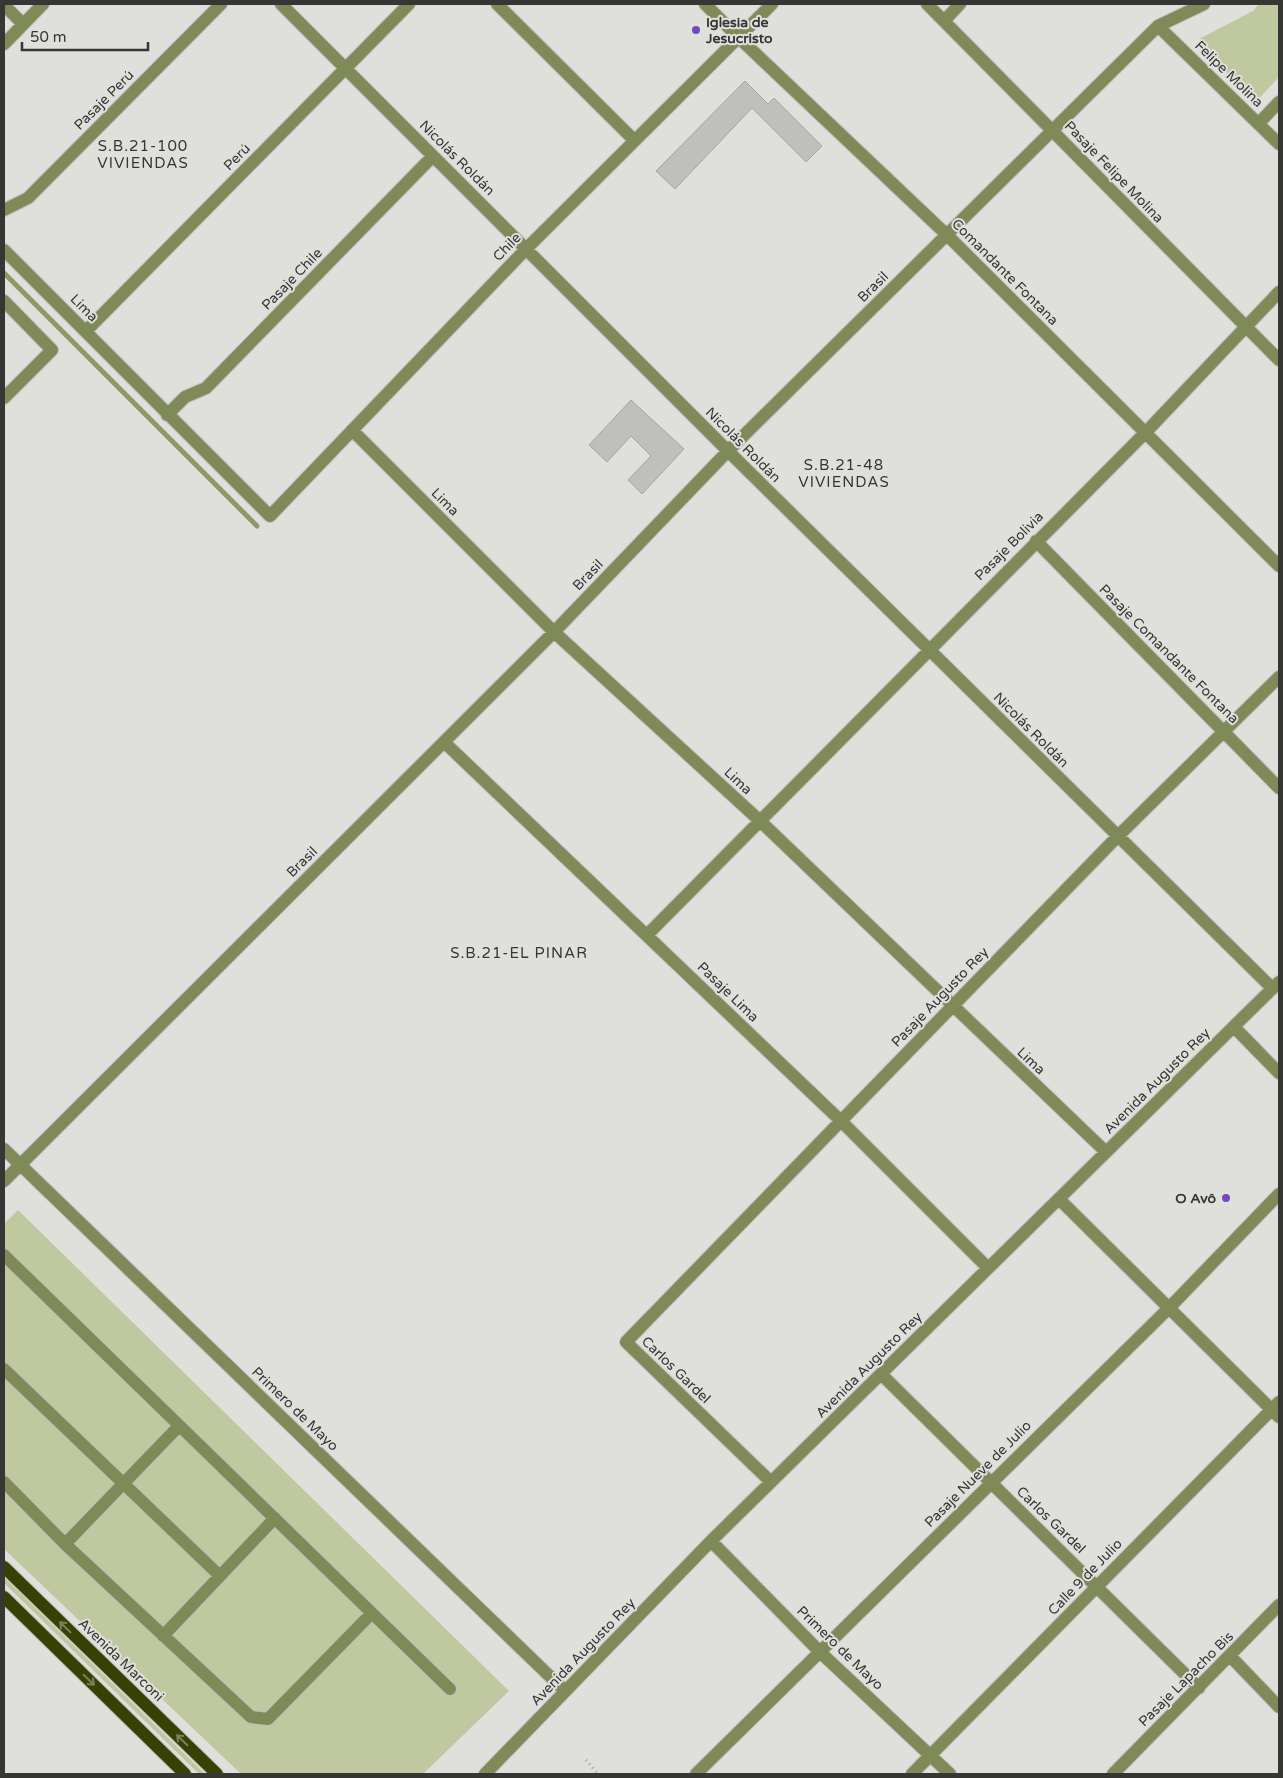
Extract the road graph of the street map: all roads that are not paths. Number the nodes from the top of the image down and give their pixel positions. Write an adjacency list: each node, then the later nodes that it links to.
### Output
1 (43, 4): 13 (street)
2 (221, 4): 24 (street, Pasaje Perú)
3 (281, 4): 17 (street, Nicolás Roldán)
4 (409, 4): 17 (street, Perú)
5 (497, 4): 21 (street)
6 (706, 4): 15 (street, Comandante Fontana)
7 (772, 4): 15 (street, Chile)
8 (927, 4): 12 (street, Pasaje Felipe Molina)
9 (960, 4): 12 (street)
10 (1204, 4): 14 (street, Brasil)
11 (4, 5): 13 (street)
12 (944, 21): 20 (street, Pasaje Felipe Molina)
13 (23, 24): 16 (street)
14 (1158, 26): 19 (street, Felipe Molina); 20 (street, Brasil)
15 (738, 37): 21 (street, Chile); 25 (street, Comandante Fontana)
16 (4, 44)
17 (346, 68): 23 (street, Nicolás Roldán); 31 (street, Perú)
18 (1279, 102): 19 (street)
19 (1258, 123): 22 (street, Felipe Molina)
20 (1052, 130): 25 (street, Brasil); 30 (street, Pasaje Felipe Molina)
21 (634, 140): 26 (street, Chile)
22 (1279, 144)
23 (433, 156): 26 (street, Nicolás Roldán); 34 (street, Pasaje Chile)
24 (4, 210)
25 (947, 235): 36 (street, Comandante Fontana); 37 (street, Brasil)
26 (526, 249): 35 (street, Chile); 37 (street, Nicolás Roldán)
27 (4, 250): 31 (street, Lima)
28 (1279, 292): 30 (street, Pasaje Bolivia)
29 (4, 301): 33 (street)
30 (1245, 327): 32 (street, Pasaje Felipe Molina); 36 (street, Pasaje Bolivia)
31 (86, 331): 34 (street, Lima)
32 (1279, 360)
33 (4, 398)
34 (167, 415): 38 (street, Lima)
35 (352, 430): 38 (street, Chile); 41 (street, Lima)
36 (1146, 432): 39 (street, Pasaje Bolivia); 40 (street, Comandante Fontana)
37 (728, 451): 41 (street, Brasil); 42 (street, Nicolás Roldán)
38 (270, 516)
39 (1036, 541): 42 (street, Pasaje Bolivia); 44 (street, Pasaje Comandante Fontana)
40 (1279, 566)
41 (554, 632): 45 (street, Brasil); 47 (street, Lima)
42 (928, 649): 47 (street, Pasaje Bolivia); 48 (street, Nicolás Roldán)
43 (1279, 677): 44 (street, Pasaje Augusto Rey)
44 (1224, 731): 46 (street, Pasaje Comandante Fontana); 48 (street, Pasaje Augusto Rey)
45 (444, 742): 49 (street, Pasaje Lima); 57 (street, Brasil)
46 (1279, 788)
47 (758, 820): 49 (street, Pasaje Bolivia); 51 (street, Lima)
48 (1118, 836): 50 (street, Nicolás Roldán); 51 (street, Pasaje Augusto Rey)
49 (647, 935): 54 (street, Pasaje Lima)
50 (1276, 985): 52 (street, Avenida Augusto Rey)
51 (952, 1006): 54 (street, Pasaje Augusto Rey); 56 (street, Lima)
52 (1234, 1027): 53 (street); 56 (street, Avenida Augusto Rey)
53 (1279, 1073)
54 (841, 1121): 62 (street, Pasaje Lima); 64 (street, Pasaje Augusto Rey)
55 (4, 1149): 57 (street, Primero de Mayo)
56 (1106, 1152): 60 (street, Avenida Augusto Rey)
57 (20, 1165): 58 (street, Brasil); 87 (street, Primero de Mayo)
58 (4, 1182)
59 (1279, 1194): 63 (street, Pasaje Nueve de Julio)
60 (1059, 1199): 62 (street, Avenida Augusto Rey); 63 (street)
61 (4, 1255): 68 (street)
62 (988, 1268): 66 (street, Avenida Augusto Rey)
63 (1169, 1308): 67 (street); 71 (street, Pasaje Nueve de Julio)
64 (626, 1342): 70 (street, Carlos Gardel)
65 (4, 1369): 72 (street)
66 (881, 1374): 70 (street, Avenida Augusto Rey); 71 (street, Carlos Gardel)
67 (1277, 1409): 78 (street, Calle 9 de Julio)
68 (179, 1426): 72 (street); 73 (street)
69 (4, 1482): 75 (street)
70 (771, 1482): 74 (street, Avenida Augusto Rey)
71 (990, 1482): 78 (street, Carlos Gardel); 83 (street, Pasaje Nueve de Julio)
72 (123, 1484): 75 (street); 77 (street)
73 (275, 1518): 77 (street); 81 (street)
74 (712, 1541): 83 (street, Primero de Mayo); 87 (street, Avenida Augusto Rey)
75 (65, 1544): 82 (street)
76 (4, 1567): 91 (main road, Avenida Marconi, one-way to 76)
77 (220, 1576): 82 (street)
78 (1097, 1586): 85 (street, Carlos Gardel); 89 (street, Calle 9 de Julio)
79 (4, 1597): 90 (main road, one-way to 90)
80 (1279, 1605): 84 (street, Pasaje Lapacho Bis)
81 (372, 1613): 82 (street); 86 (street)
82 (163, 1636)
83 (821, 1653): 89 (street, Primero de Mayo); 93 (street, Pasaje Nueve de Julio)
84 (1230, 1656): 85 (street, Pasaje Lapacho Bis); 88 (street)
85 (1198, 1688): 96 (street, Pasaje Lapacho Bis)
86 (450, 1689)
87 (565, 1691): 92 (street, Avenida Augusto Rey)
88 (1279, 1707)
89 (931, 1756): 94 (street, Calle 9 de Julio); 95 (street, Primero de Mayo)
90 (185, 1774)
91 (217, 1774)
92 (485, 1774)
93 (696, 1774)
94 (912, 1774)
95 (950, 1774)
96 (1113, 1774)

